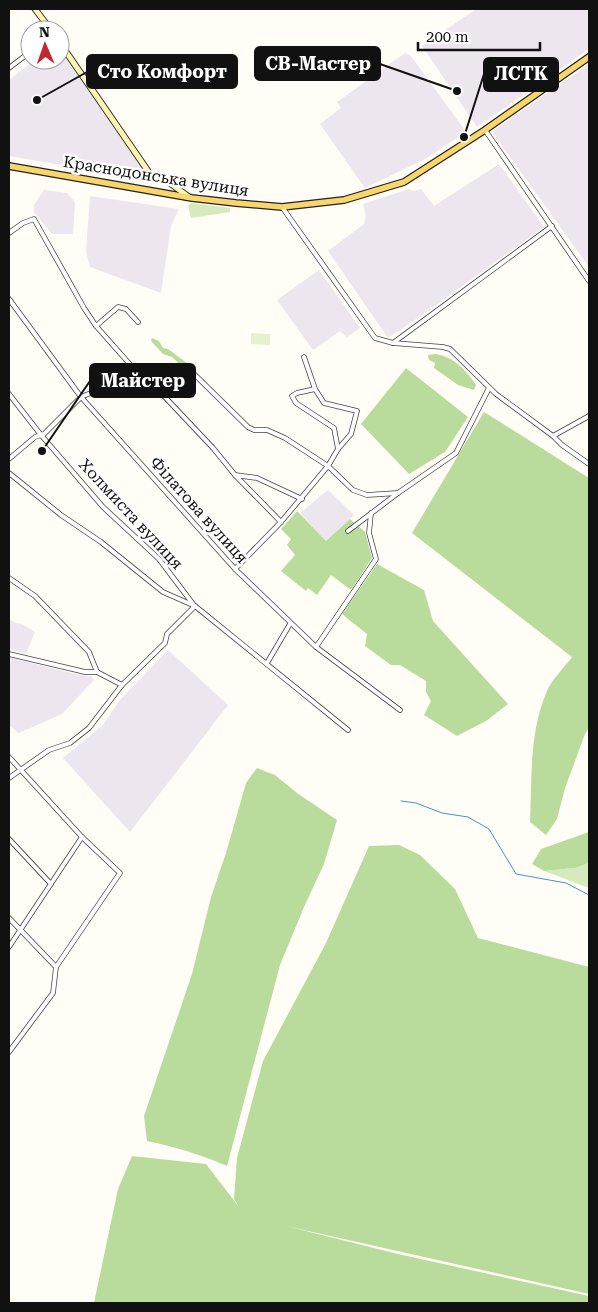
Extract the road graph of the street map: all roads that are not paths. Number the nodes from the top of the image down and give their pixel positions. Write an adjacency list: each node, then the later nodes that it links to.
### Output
1 (35, 9): 2 (street)
2 (43, 20)
3 (589, 57): 7 (main road, Краснодонська вулиця)
4 (70, 58): 9 (street)
5 (20, 60): 6 (street)
6 (9, 68)
7 (485, 130): 10 (main road, Краснодонська вулиця); 11 (street)
8 (9, 166): 9 (main road, Краснодонська вулиця)
9 (192, 198): 10 (main road, Краснодонська вулиця)
10 (282, 207): 17 (street)
11 (552, 226): 13 (street); 17 (street)
12 (9, 233): 16 (street)
13 (589, 281)
14 (9, 299): 23 (street, Філатова вулиця)
15 (138, 322): 16 (street)
16 (96, 326): 22 (street)
17 (393, 343): 19 (street)
18 (304, 357): 20 (street)
19 (490, 388): 26 (street); 33 (street)
20 (315, 390): 27 (street); 27 (street)
21 (9, 394): 25 (street, Холмиста вулиця)
22 (163, 395): 23 (street); 30 (street); 32 (street)
23 (81, 397): 25 (street); 38 (street, Філатова вулиця)
24 (589, 416): 26 (street)
25 (41, 435): 28 (street); 40 (street, Холмиста вулиця)
26 (553, 436): 29 (street)
27 (338, 449): 30 (street)
28 (9, 459)
29 (589, 464)
30 (328, 466): 33 (street); 34 (street)
31 (9, 473): 40 (street)
32 (236, 475): 34 (street); 36 (street)
33 (398, 493): 35 (street)
34 (302, 499): 36 (street)
35 (372, 513): 37 (street); 42 (street)
36 (281, 522): 38 (street)
37 (348, 531)
38 (235, 570): 41 (street, Філатова вулиця)
39 (9, 578): 45 (street)
40 (194, 606): 44 (street); 46 (street)
41 (290, 624): 42 (street, Філатова вулиця); 44 (street)
42 (316, 647): 47 (street, Філатова вулиця)
43 (9, 654): 45 (street)
44 (267, 663): 48 (street)
45 (97, 672): 46 (street)
46 (122, 685): 50 (street)
47 (400, 710)
48 (348, 730)
49 (9, 757): 50 (street)
50 (20, 769): 51 (street); 52 (street)
51 (9, 778)
52 (82, 837): 54 (street); 58 (street)
53 (9, 839): 54 (street)
54 (50, 884): 56 (street)
55 (9, 918): 56 (street)
56 (20, 930): 57 (street); 58 (street)
57 (9, 947)
58 (56, 967): 59 (street)
59 (9, 1052)

